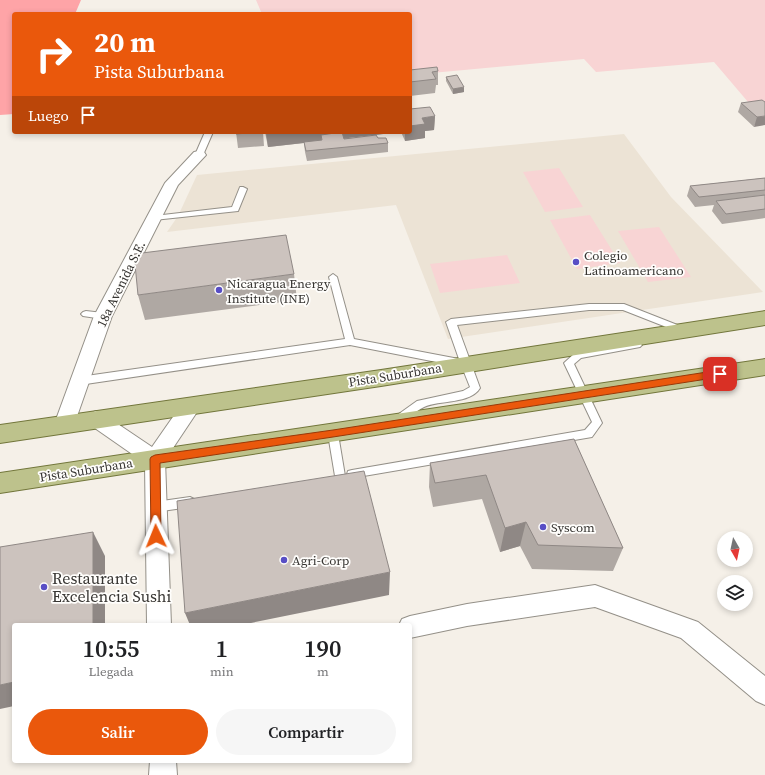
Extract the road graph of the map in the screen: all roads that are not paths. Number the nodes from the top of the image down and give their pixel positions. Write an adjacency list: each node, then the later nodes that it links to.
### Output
1 (208, 134): 2 (lane)
2 (200, 155): 4 (street, 18a Avenida S.E.)
3 (243, 189): 4 (lane)
4 (154, 218): 12 (street, 18a Avenida S.E.)
5 (333, 277): 9 (lane)
6 (765, 318): 7 (main road, Pista Suburbana)
7 (726, 323): 8 (main road, Pista Suburbana); 13 (lane)
8 (682, 330): 10 (main road, Pista Suburbana); 10 (lane)
9 (350, 342): 10 (lane); 12 (lane)
10 (466, 364): 14 (main road, Pista Suburbana); 16 (lane)
11 (765, 367): 13 (main road, Pista Suburbana)
12 (79, 381): 17 (street, 18a Avenida S.E.)
13 (583, 394): 16 (main road, Pista Suburbana); 19 (lane)
14 (191, 406): 15 (main road, Pista Suburbana); 20 (street)
15 (96, 419): 17 (main road, Pista Suburbana); 20 (street)
16 (392, 424): 19 (main road, Pista Suburbana)
17 (64, 425): 18 (main road, Pista Suburbana)
18 (0, 434)
19 (333, 434): 20 (main road, Pista Suburbana)
20 (155, 459): 21 (main road, Pista Suburbana); 23 (street)
21 (0, 483)
22 (202, 500): 23 (lane)
23 (155, 507): 24 (street)
24 (159, 623)
25 (412, 627): 26 (street)
26 (765, 692)
27 (163, 763): 28 (street)
28 (163, 775)

